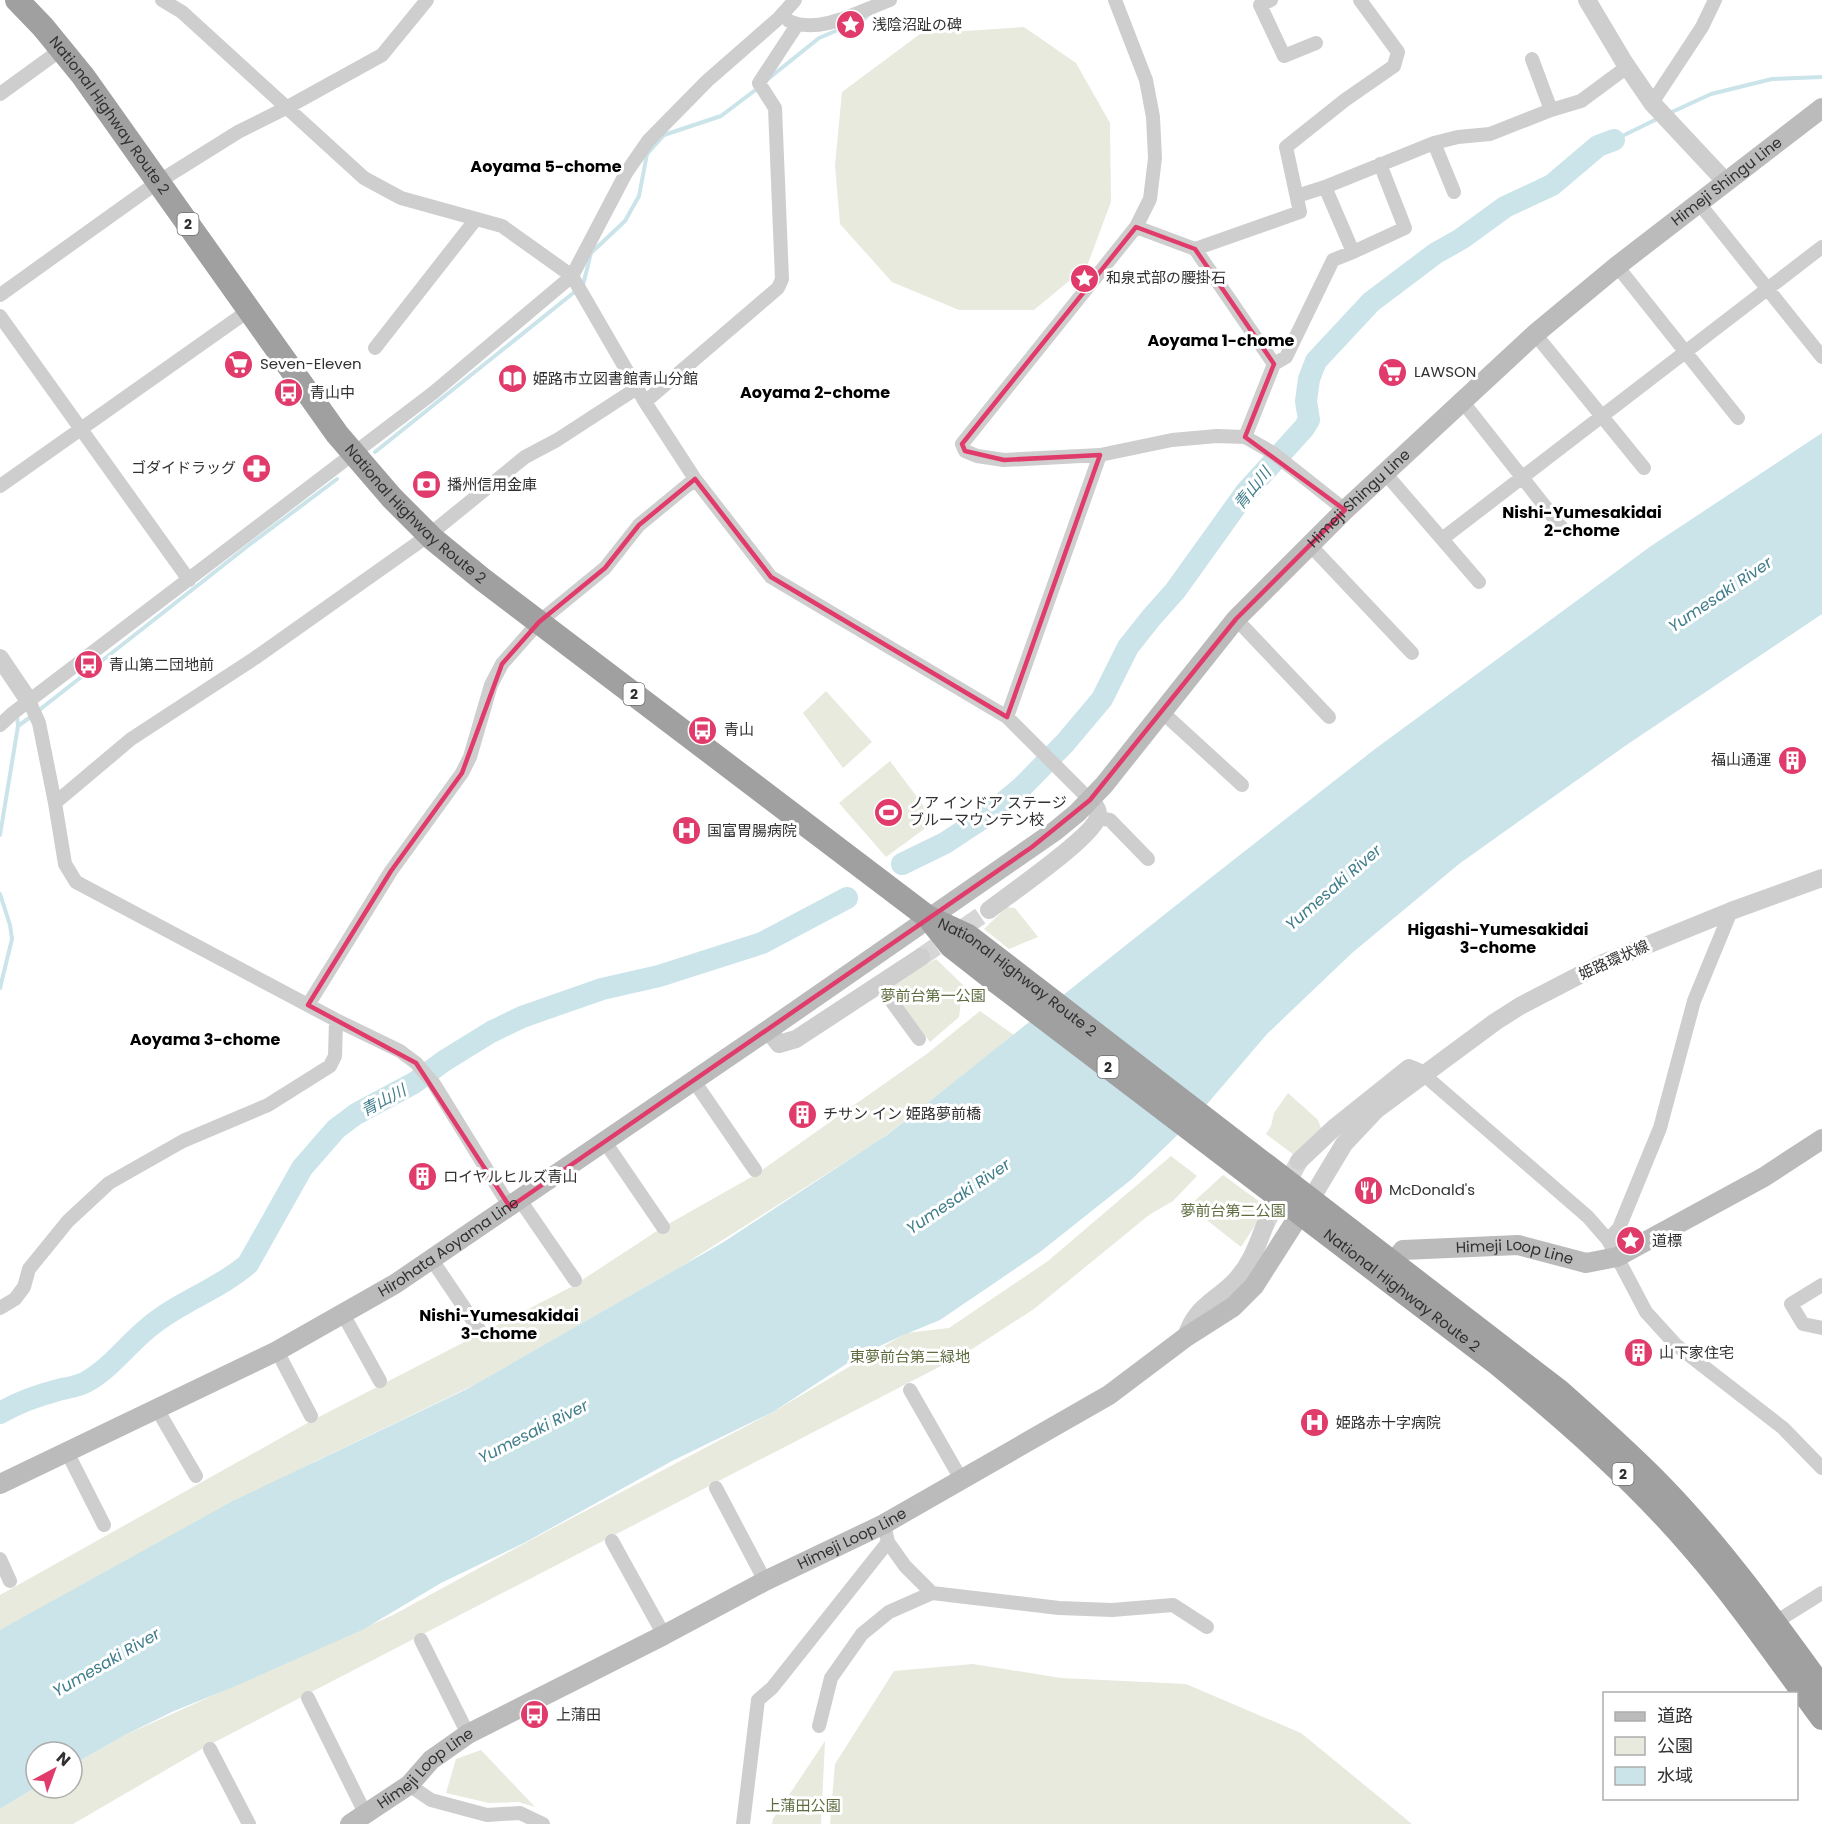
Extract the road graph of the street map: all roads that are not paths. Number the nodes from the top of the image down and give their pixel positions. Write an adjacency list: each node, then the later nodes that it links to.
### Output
1 (17, 0): 14 (highway, National Highway Route 2 / 2)
2 (162, 0): 19 (street)
3 (427, 0): 19 (street)
4 (795, 0): 11 (street)
5 (890, 0): 12 (street)
6 (1115, 0): 31 (street)
7 (1272, 0): 13 (street)
8 (1360, 0): 28 (street)
9 (1587, 0): 16 (street)
10 (1715, 0): 18 (street)
11 (779, 18): 12 (street); 36 (street)
12 (797, 25): 48 (street)
13 (1316, 42)
14 (62, 49): 17 (street); 25 (highway, National Highway Route 2 / 2)
15 (1532, 59): 21 (street)
16 (1628, 67): 18 (street); 21 (street)
17 (0, 94)
18 (1652, 103): 24 (street)
19 (286, 108): 25 (street); 30 (street)
20 (1822, 108): 24 (main road, Himeji Shingu Line)
21 (1551, 110): 22 (street)
22 (1434, 143): 23 (street); 27 (street)
23 (1380, 164): 26 (street); 34 (street)
24 (1725, 181): 29 (main road, Himeji Shingu Line)
25 (158, 182): 38 (street); 39 (highway, National Highway Route 2 / 2)
26 (1325, 187): 28 (street); 34 (street)
27 (1454, 192)
28 (1297, 196): 33 (street)
29 (1698, 202): 35 (main road, Himeji Shingu Line); 37 (street)
30 (476, 219): 36 (street); 42 (street)
31 (1136, 227): 33 (street); 54 (street)
32 (1822, 246): 37 (street)
33 (1195, 249): 45 (street)
34 (1353, 252): 45 (street)
35 (1617, 266): 41 (main road, Himeji Shingu Line); 43 (street)
36 (576, 283): 46 (street); 53 (street)
37 (1766, 289): 43 (street); 44 (street)
38 (0, 295)
39 (248, 311): 51 (street); 53 (highway, National Highway Route 2 / 2)
40 (0, 316): 51 (street)
41 (1535, 334): 47 (main road, Himeji Shingu Line); 49 (street)
42 (375, 348)
43 (1686, 351): 49 (street); 50 (street)
44 (1822, 357)
45 (1274, 364): 52 (street)
46 (637, 388): 48 (street); 62 (street)
47 (1462, 401): 56 (main road, Himeji Shingu Line); 57 (street)
48 (645, 402): 58 (street)
49 (1601, 415): 55 (street); 57 (street)
50 (1738, 418)
51 (80, 428): 59 (street); 65 (street)
52 (1245, 437): 54 (street); 60 (street)
53 (353, 454): 62 (highway, National Highway Route 2 / 2); 65 (street)
54 (1100, 455): 73 (street)
55 (1644, 468)
56 (1385, 473): 60 (main road, Himeji Shingu Line); 63 (street)
57 (1523, 478): 61 (street); 63 (street)
58 (695, 479): 68 (street); 73 (street)
59 (0, 486)
60 (1345, 510): 64 (main road, Himeji Shingu Line)
61 (1562, 528)
62 (429, 535): 68 (highway, National Highway Route 2 / 2); 77 (street)
63 (1442, 539): 66 (street)
64 (1310, 545): 67 (main road, Himeji Shingu Line); 69 (street)
65 (189, 580): 71 (street)
66 (1479, 582)
67 (1236, 619): 72 (main road, Himeji Shingu Line); 74 (street)
68 (539, 622): 83 (highway, National Highway Route 2 / 2); 86 (street)
69 (1412, 653)
70 (0, 658): 71 (street)
71 (29, 701): 75 (street); 77 (street)
72 (1161, 711): 76 (street); 78 (main road, Himeji Shingu Line)
73 (1007, 717): 78 (street)
74 (1329, 717)
75 (0, 725)
76 (1242, 784)
77 (55, 803): 86 (street)
78 (1094, 809): 79 (street); 81 (street); 83 (main road, Himeji Shingu Line)
79 (1148, 859)
80 (1822, 878): 82 (street, 姫路環状線)
81 (989, 910)
82 (1731, 910): 90 (street, 姫路環状線); 100 (street)
83 (929, 918): 88 (main road, Hirohata Aoyama Line); 97 (highway, National Highway Route 2 / 2)
84 (921, 957): 85 (street)
85 (879, 984): 88 (street); 89 (street)
86 (308, 1005): 87 (street)
87 (336, 1020): 96 (street); 105 (street)
88 (768, 1030): 91 (main road, Hirohata Aoyama Line)
89 (919, 1039)
90 (1423, 1074): 94 (street); 97 (street, 姫路環状線); 100 (street)
91 (694, 1081): 93 (main road, Hirohata Aoyama Line); 95 (street)
92 (1822, 1139): 100 (main road, Himeji Loop Line)
93 (605, 1142): 96 (main road, Hirohata Aoyama Line); 99 (street)
94 (1299, 1161)
95 (755, 1170)
96 (515, 1203): 101 (main road, Hirohata Aoyama Line); 103 (street)
97 (1305, 1206): 102 (highway, National Highway Route 2 / 2); 109 (main road, Himeji Loop Line); 135 (highway, National Highway Route 2 / 2)
98 (1265, 1225): 109 (street)
99 (663, 1227)
100 (1612, 1249): 102 (main road, Himeji Loop Line); 116 (street)
101 (432, 1260): 106 (main road, Hirohata Aoyama Line); 108 (street)
102 (1392, 1262): 129 (highway, National Highway Route 2 / 2)
103 (575, 1280)
104 (1822, 1285): 107 (street)
105 (0, 1308)
106 (343, 1314): 110 (main road, Hirohata Aoyama Line); 111 (street)
107 (1822, 1328)
108 (480, 1331)
109 (1186, 1337): 118 (main road, Himeji Loop Line)
110 (277, 1351): 113 (main road, Hirohata Aoyama Line); 114 (street)
111 (380, 1382)
112 (910, 1390): 118 (street)
113 (157, 1408): 115 (main road, Hirohata Aoyama Line); 117 (street)
114 (311, 1416)
115 (67, 1452): 119 (main road, Hirohata Aoyama Line); 121 (street)
116 (1822, 1468)
117 (196, 1476)
118 (962, 1479): 122 (main road, Himeji Loop Line)
119 (0, 1484)
120 (716, 1488): 126 (street)
121 (104, 1525)
122 (886, 1533): 126 (main road, Himeji Loop Line); 127 (street); 143 (street)
123 (612, 1541): 131 (street)
124 (0, 1559): 125 (street)
125 (10, 1581)
126 (765, 1581): 131 (main road, Himeji Loop Line)
127 (932, 1593): 130 (street); 136 (street)
128 (1822, 1593): 129 (street)
129 (1774, 1623): 133 (highway, National Highway Route 2 / 2)
130 (1207, 1627)
131 (664, 1635): 137 (main road, Himeji Loop Line)
132 (421, 1640): 137 (street)
133 (1822, 1688)
134 (308, 1698): 140 (street)
135 (1822, 1718)
136 (819, 1726)
137 (468, 1734): 139 (main road, Himeji Loop Line)
138 (210, 1749): 141 (street)
139 (409, 1785): 140 (main road, Himeji Loop Line); 142 (street)
140 (358, 1818)
141 (249, 1824)
142 (543, 1824)
143 (743, 1824)

